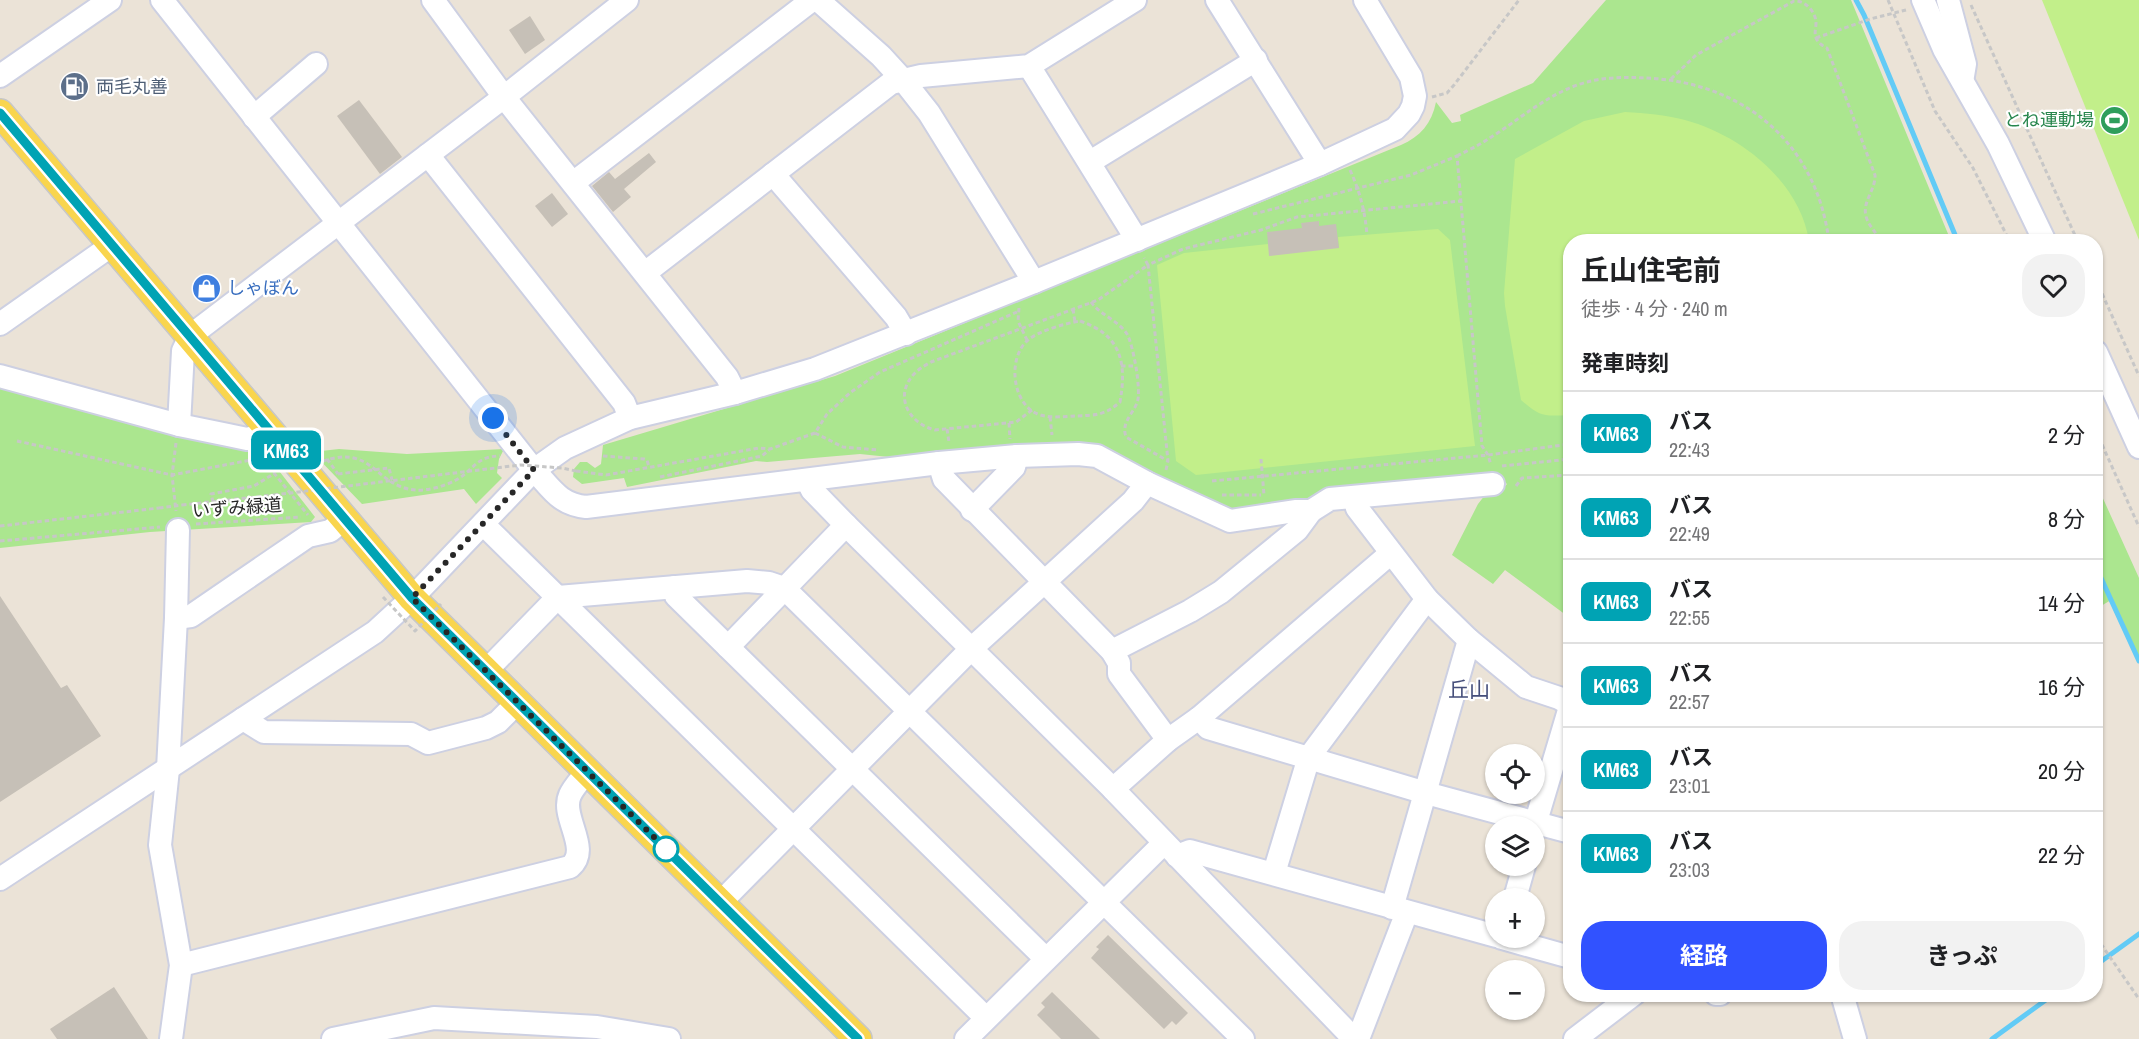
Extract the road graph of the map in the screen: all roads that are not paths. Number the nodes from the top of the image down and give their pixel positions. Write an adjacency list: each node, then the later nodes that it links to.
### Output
1 (110, 0): 15 (street)
2 (162, 0): 20 (street)
3 (433, 0): 18 (street)
4 (627, 0): 18 (street)
5 (812, 0): 25 (street)
6 (818, 0): 16 (street)
7 (1135, 0): 14 (street)
8 (1217, 0): 12 (street)
9 (1365, 0): 23 (street)
10 (1948, 0): 17 (street)
11 (1916, 5): 17 (street)
12 (1256, 60): 22 (street); 23 (street)
13 (316, 64): 20 (street)
14 (1029, 66): 16 (street); 22 (street)
15 (0, 76)
16 (903, 80): 24 (street); 31 (street)
17 (1961, 80): 27 (street)
18 (504, 97): 21 (street); 25 (street)
19 (0, 113): 28 (main road)
20 (254, 117): 26 (street)
21 (428, 155): 26 (street); 38 (street)
22 (1090, 162): 29 (street)
23 (1320, 164): 29 (street)
24 (773, 174): 30 (street); 33 (street)
25 (573, 183): 30 (street)
26 (339, 223): 34 (street); 44 (street)
27 (2041, 234)
28 (112, 245): 32 (street); 34 (main road)
29 (1144, 247): 31 (street)
30 (645, 273): 37 (street)
31 (1034, 282): 33 (street)
32 (0, 324)
33 (906, 334): 37 (street)
34 (190, 336): 39 (street); 40 (main road)
35 (2103, 367): 42 (street)
36 (0, 376): 39 (street)
37 (735, 393): 38 (street)
38 (630, 418): 44 (street)
39 (179, 424): 40 (street)
40 (270, 430): 51 (main road)
41 (1014, 447): 43 (street); 45 (street); 49 (street)
42 (2139, 447)
43 (944, 455): 46 (street); 49 (street)
44 (534, 470): 46 (street); 52 (street)
45 (1156, 479): 50 (street); 56 (street)
46 (807, 480): 53 (street)
47 (1493, 484): 48 (street)
48 (1354, 498): 50 (street); 55 (street)
49 (972, 510): 56 (street)
50 (1311, 511): 66 (street)
51 (345, 519): 60 (main road); 62 (street)
52 (483, 524): 59 (street); 60 (street)
53 (846, 525): 58 (street); 65 (street)
54 (178, 528): 62 (street)
55 (1390, 553): 61 (street); 71 (street)
56 (1043, 582): 65 (street); 66 (street)
57 (675, 587): 58 (street); 59 (street); 64 (street)
58 (784, 588): 64 (street); 70 (street)
59 (558, 597): 67 (street); 84 (street)
60 (412, 598): 67 (main road); 72 (street)
61 (1427, 599): 63 (street); 75 (street)
62 (176, 618): 77 (street)
63 (1469, 640): 68 (street); 80 (street)
64 (728, 646): 76 (street)
65 (971, 649): 70 (street); 79 (street)
66 (1112, 651): 74 (street)
67 (486, 671): 69 (main road)
68 (1563, 701)
69 (518, 702): 72 (street); 78 (main road)
70 (910, 711): 76 (street); 89 (street)
71 (1199, 718): 74 (street); 75 (street)
72 (243, 719): 77 (street)
73 (1563, 730): 82 (street)
74 (1168, 740): 79 (street)
75 (1309, 757): 80 (street); 87 (street)
76 (852, 768): 84 (street); 95 (street)
77 (168, 769): 88 (street); 96 (street)
78 (587, 771): 90 (main road); 96 (street)
79 (1113, 789): 86 (street)
80 (1426, 793): 81 (street); 91 (street)
81 (1504, 816)
82 (1538, 816)
83 (1545, 827): 85 (street)
84 (794, 828): 90 (street); 99 (street)
85 (1563, 831)
86 (1171, 849): 87 (street); 89 (street); 106 (street)
87 (1274, 873): 91 (street)
88 (0, 879)
89 (1104, 902): 95 (street); 105 (street)
90 (720, 903): 103 (main road)
91 (1400, 910): 92 (street); 107 (street)
92 (1485, 933)
93 (1538, 948): 94 (street)
94 (1563, 955)
95 (1046, 959): 99 (street)
96 (181, 965): 100 (street)
97 (1624, 1002): 108 (street)
98 (1844, 1002): 109 (street)
99 (986, 1018): 104 (street)
100 (171, 1039)
101 (333, 1039): 102 (street)
102 (669, 1039)
103 (858, 1039)
104 (966, 1039)
105 (1243, 1039)
106 (1354, 1039)
107 (1358, 1039)
108 (1575, 1039)
109 (1855, 1039)

